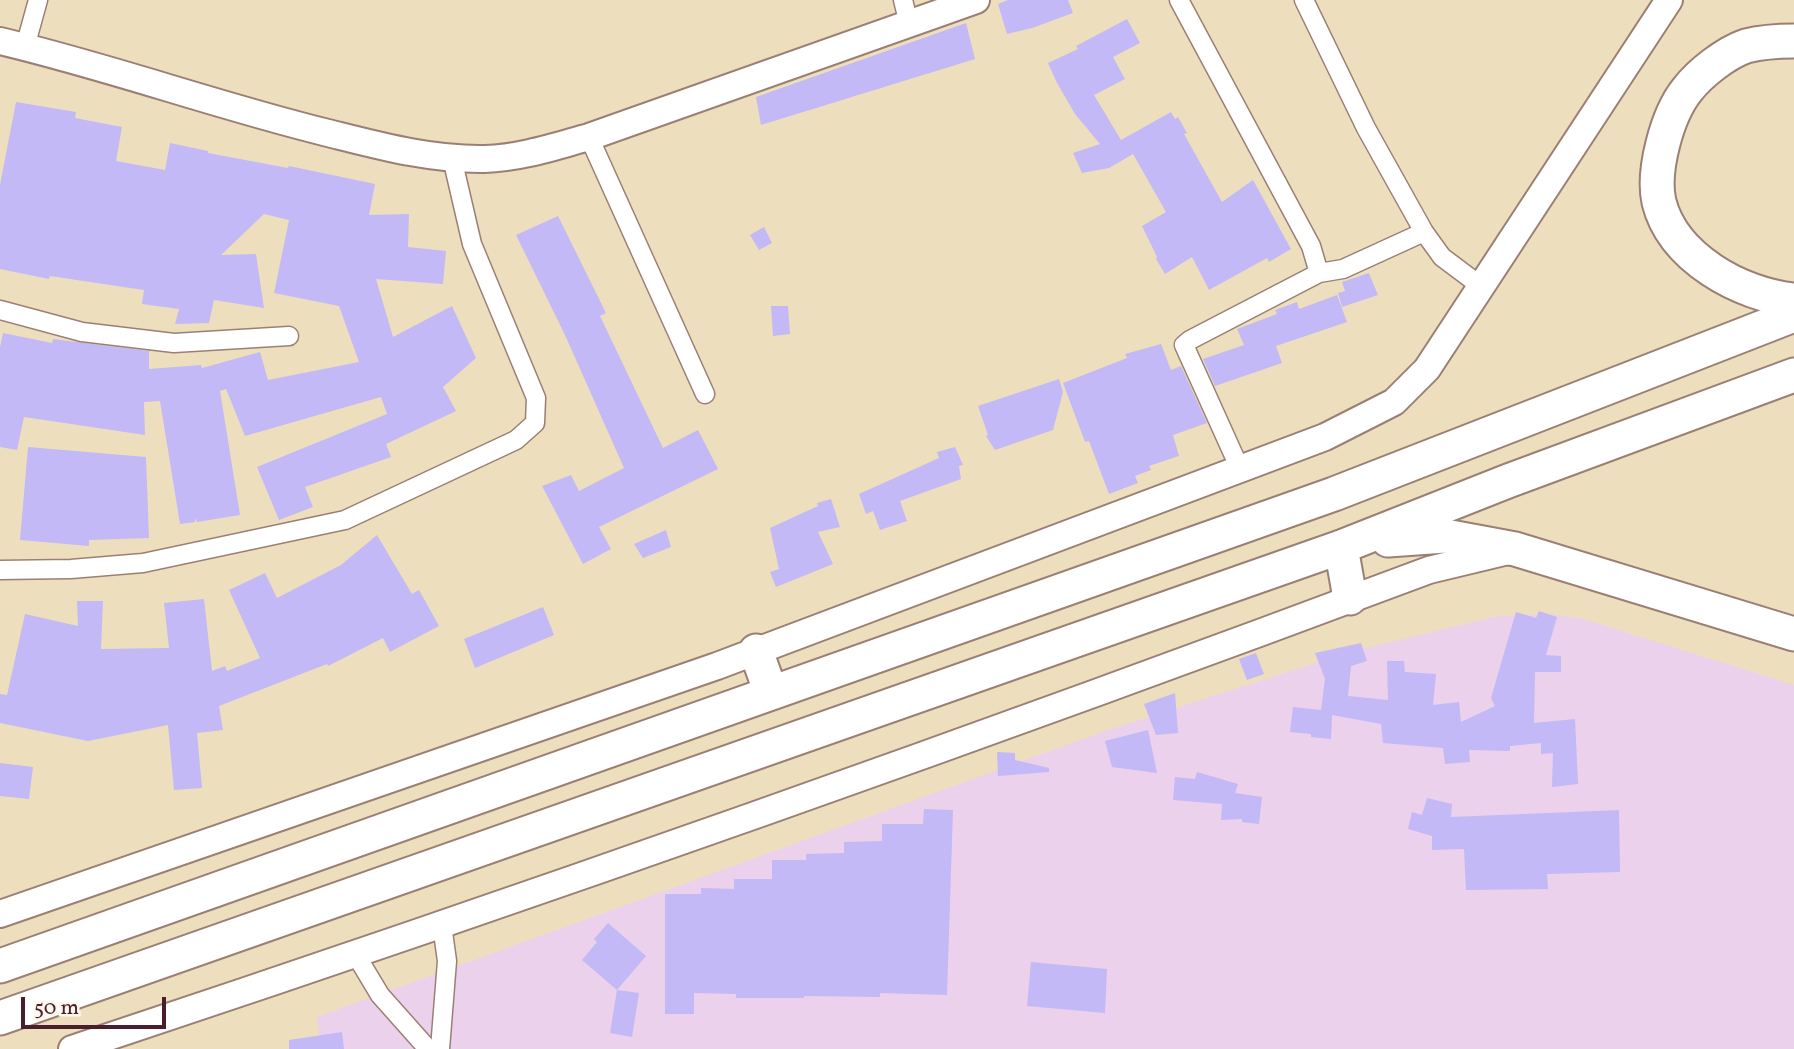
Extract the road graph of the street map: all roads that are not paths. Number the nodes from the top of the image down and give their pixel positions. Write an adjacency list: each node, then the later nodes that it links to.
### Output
1 (38, 0): 8 (street)
2 (976, 0): 6 (main road)
3 (1179, 0): 12 (street)
4 (1304, 0): 11 (street)
5 (1669, 0): 13 (main road)
6 (906, 12): 9 (main road)
7 (1794, 41): 14 (highway)
8 (13, 44): 10 (main road)
9 (589, 137): 10 (main road); 19 (street)
10 (452, 158): 23 (street)
11 (1424, 232): 12 (street); 13 (street)
12 (1319, 273): 20 (street)
13 (1482, 288): 20 (main road)
14 (1794, 300)
15 (0, 310): 17 (street)
16 (1794, 315): 27 (highway)
17 (289, 336)
18 (1794, 375): 21 (highway)
19 (705, 394)
20 (1240, 469): 26 (main road)
21 (1346, 545): 22 (highway); 24 (highway); 32 (highway)
22 (1515, 549): 24 (main road); 25 (highway)
23 (0, 570)
24 (1350, 598): 29 (main road)
25 (1794, 634)
26 (756, 651): 27 (highway); 28 (main road)
27 (771, 693): 31 (highway)
28 (0, 914)
29 (442, 925): 30 (main road); 35 (street)
30 (356, 955): 33 (main road); 34 (street)
31 (0, 966)
32 (0, 1018)
33 (72, 1049)
34 (428, 1049)
35 (440, 1049)

